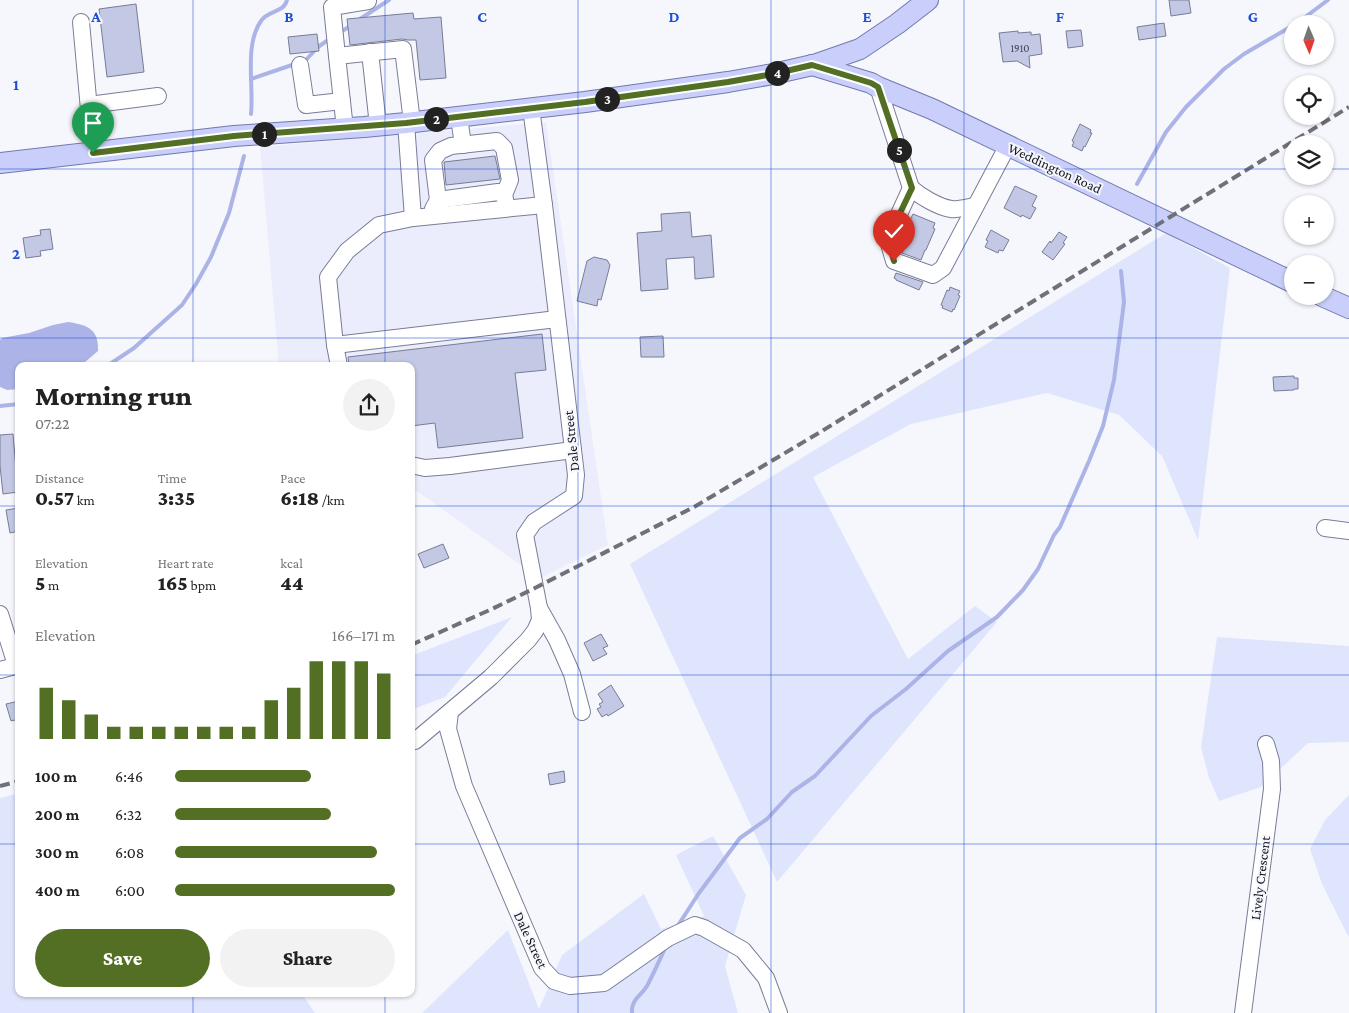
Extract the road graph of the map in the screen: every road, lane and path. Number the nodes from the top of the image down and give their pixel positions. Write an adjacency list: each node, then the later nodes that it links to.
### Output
1 (928, 0): 7 (main road)
2 (368, 1): 5 (street)
3 (81, 22): 11 (street)
4 (370, 52): 5 (street); 15 (street); 16 (street)
5 (337, 56): 10 (street)
6 (300, 65): 12 (street)
7 (812, 65): 8 (main road, Weddington Road); 13 (main road)
8 (878, 87): 20 (main road, Weddington Road); 23 (street)
9 (158, 96): 11 (street)
10 (342, 101): 12 (street); 17 (street)
11 (89, 104): 21 (street)
12 (306, 105): 18 (street)
13 (531, 108): 14 (main road); 26 (street, Dale Street)
14 (458, 117): 15 (main road); 19 (street)
15 (409, 123): 16 (main road); 29 (street)
16 (378, 126): 17 (main road)
17 (345, 129): 18 (main road)
18 (310, 131): 21 (main road)
19 (463, 145): 24 (street); 25 (street)
20 (1008, 145): 27 (street); 30 (main road, Weddington Road)
21 (93, 153): 22 (main road)
22 (0, 163)
23 (912, 188): 27 (street); 27 (street)
24 (438, 200): 25 (street); 28 (street)
25 (506, 202): 26 (street); 28 (street)
26 (544, 205): 33 (street, Dale Street)
27 (975, 206)
28 (430, 217): 29 (street)
29 (413, 218): 34 (street)
30 (1284, 278)
31 (1334, 301): 32 (main road)
32 (1349, 308)
33 (557, 319): 34 (street); 36 (street, Dale Street)
34 (335, 346): 35 (street)
35 (338, 362)
36 (573, 450): 37 (street); 40 (street, Dale Street)
37 (415, 466)
38 (1325, 528): 39 (street)
39 (1349, 531)
40 (539, 608): 45 (street, Dale Street); 46 (street)
41 (0, 614): 42 (street)
42 (15, 656)
43 (15, 666): 44 (street)
44 (0, 670)
45 (450, 712): 47 (street, Dale Street); 49 (street, Dale Street)
46 (582, 712)
47 (415, 741)
48 (1266, 744): 50 (street, Lively Crescent)
49 (779, 1013)
50 (1243, 1013)

